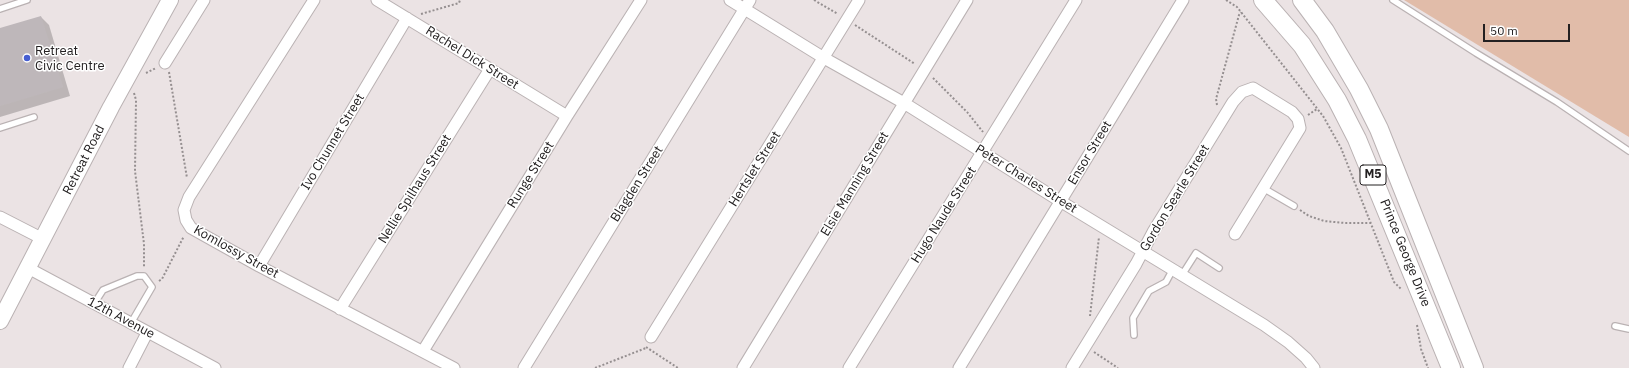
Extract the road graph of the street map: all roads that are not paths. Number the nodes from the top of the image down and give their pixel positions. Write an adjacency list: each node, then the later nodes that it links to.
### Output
1 (27, 0): 16 (lane)
2 (170, 0): 32 (main road, Retreat Road)
3 (204, 0): 19 (street)
4 (314, 0): 34 (street, Komlossy Street)
5 (377, 0): 17 (street, Rachel Dick Street)
6 (641, 0): 22 (street, Runge Street)
7 (730, 0): 15 (street, Peter Charles Street)
8 (859, 0): 18 (street, Hertslet Street)
9 (967, 0): 21 (street, Elsie Manning Street)
10 (1076, 0): 26 (street, Hugo Naude Street)
11 (1183, 0): 28 (street, Ensor Street)
12 (1263, 0): 57 (main road, Prince George Drive / M5)
13 (1302, 0): 58 (main road, Prince George Drive / M5)
14 (1393, 0): 25 (lane)
15 (747, 4): 18 (street, Peter Charles Street); 51 (street, Blagden Street)
16 (0, 8)
17 (407, 18): 20 (street, Rachel Dick Street); 34 (street, Ivo Chunnet Street)
18 (824, 58): 21 (street, Peter Charles Street); 46 (street, Hertslet Street)
19 (165, 63)
20 (490, 69): 22 (street, Rachel Dick Street); 39 (street, Nellie Spilhaus Street)
21 (904, 103): 26 (street, Peter Charles Street); 52 (street, Elsie Manning Street)
22 (567, 116): 47 (street, Runge Street)
23 (34, 117): 24 (lane)
24 (0, 128)
25 (1629, 151)
26 (983, 152): 28 (street, Peter Charles Street); 53 (street, Hugo Naude Street)
27 (1263, 188): 29 (lane); 31 (street); 33 (street, Gordon Searle Street)
28 (1060, 201): 33 (street, Peter Charles Street); 54 (street, Ensor Street)
29 (1294, 206)
30 (0, 217): 32 (street)
31 (1235, 234)
32 (43, 239): 35 (main road, Retreat Road)
33 (1143, 251): 37 (street, Peter Charles Street); 55 (street, Gordon Searle Street)
34 (259, 266): 39 (street, Komlossy Street)
35 (28, 268): 38 (street, 12th Avenue); 40 (main road, Retreat Road)
36 (1220, 268): 37 (lane)
37 (1178, 272): 45 (lane); 56 (street, Peter Charles Street)
38 (94, 304): 41 (street, 12th Avenue); 41 (lane)
39 (340, 309): 47 (street, Komlossy Street)
40 (0, 321)
41 (130, 323): 44 (street, 12th Avenue)
42 (1615, 326): 43 (lane)
43 (1629, 329)
44 (147, 333): 48 (street); 49 (street, 12th Avenue)
45 (1134, 335)
46 (651, 337)
47 (423, 351): 50 (street, Komlossy Street)
48 (129, 368)
49 (215, 368)
50 (454, 368)
51 (524, 368)
52 (743, 368)
53 (849, 368)
54 (959, 368)
55 (1072, 368)
56 (1314, 368)
57 (1451, 368)
58 (1474, 368)

